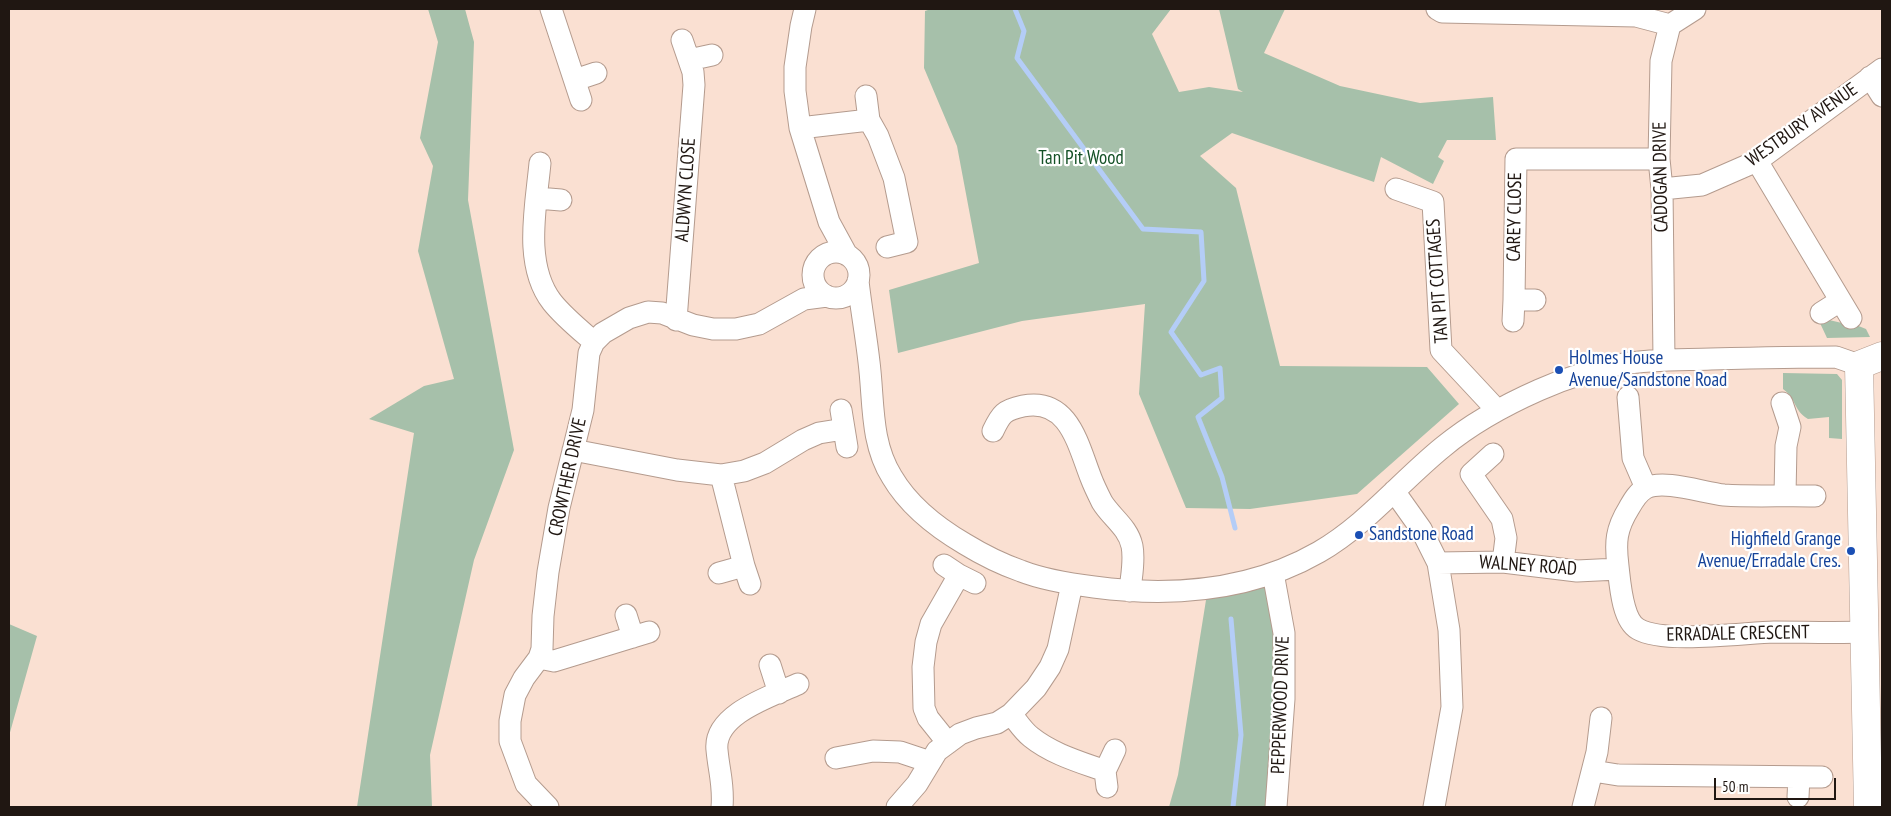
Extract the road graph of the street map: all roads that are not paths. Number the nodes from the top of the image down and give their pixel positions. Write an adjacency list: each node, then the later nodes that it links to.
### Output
1 (551, 9): 11 (street)
2 (805, 9): 16 (street)
3 (1437, 9): 5 (street)
4 (1695, 9): 5 (street)
5 (1670, 25): 17 (street, CADOGAN DRIVE)
6 (682, 40): 8 (street, ALDWYN CLOSE)
7 (712, 56): 8 (street)
8 (689, 60): 32 (street, ALDWYN CLOSE)
9 (596, 73): 11 (street)
10 (1876, 73): 13 (street); 18 (street, WESTBURY AVENUE)
11 (575, 80): 14 (street)
12 (866, 96): 15 (street)
13 (1882, 96)
14 (581, 100)
15 (869, 120): 16 (street); 25 (street)
16 (800, 128): 24 (street)
17 (1659, 159): 21 (street, CADOGAN DRIVE); 34 (street, CAREY CLOSE)
18 (1757, 161): 21 (street, WESTBURY AVENUE); 31 (street)
19 (540, 163): 22 (street)
20 (1396, 189): 40 (street, TAN PIT COTTAGES)
21 (1662, 189): 36 (street, CADOGAN DRIVE)
22 (537, 198): 23 (street); 35 (street)
23 (561, 200)
24 (829, 222): 26 (street); 27 (street)
25 (887, 246)
26 (848, 255): 27 (street); 28 (street)
27 (816, 264): 29 (street); 30 (street)
28 (858, 281): 29 (street); 33 (street)
29 (831, 297): 30 (street); 33 (street)
30 (792, 306): 32 (street)
31 (1821, 313)
32 (676, 320): 35 (street)
33 (863, 320): 56 (street)
34 (1513, 321)
35 (594, 342): 43 (street, CROWTHER DRIVE)
36 (1664, 360): 37 (street); 40 (street)
37 (1871, 360): 59 (main road)
38 (1628, 397): 46 (street)
39 (1782, 403): 48 (street)
40 (1496, 410): 47 (street)
41 (844, 429): 45 (street)
42 (994, 431): 57 (street)
43 (573, 450): 45 (street); 60 (street, CROWTHER DRIVE)
44 (1493, 454): 50 (street)
45 (721, 475): 53 (street)
46 (1646, 488): 48 (street); 52 (street, ERRADALE CRESCENT)
47 (1394, 491): 51 (street); 54 (street)
48 (1785, 495): 49 (street)
49 (1816, 496)
50 (1503, 562): 51 (street, WALNEY ROAD); 52 (street, WALNEY ROAD)
51 (1438, 563): 76 (street)
52 (1618, 569): 59 (street, ERRADALE CRESCENT)
53 (719, 573)
54 (1273, 573): 57 (street); 75 (street, PEPPERWOOD DRIVE)
55 (959, 574): 66 (street)
56 (1072, 584): 57 (street); 64 (street)
57 (1130, 592)
58 (626, 615): 60 (street)
59 (1865, 632): 78 (main road)
60 (539, 658): 72 (street)
61 (770, 665): 63 (street)
62 (798, 684): 63 (street)
63 (779, 693): 73 (street)
64 (1011, 714): 66 (street); 67 (street)
65 (1601, 718): 70 (street)
66 (948, 743): 69 (street)
67 (1115, 750)
68 (836, 758): 69 (street)
69 (930, 762): 74 (street)
70 (1593, 771): 71 (street); 77 (street)
71 (1822, 777)
72 (548, 807)
73 (722, 807)
74 (897, 807)
75 (1276, 807)
76 (1434, 807)
77 (1583, 807)
78 (1868, 807)

